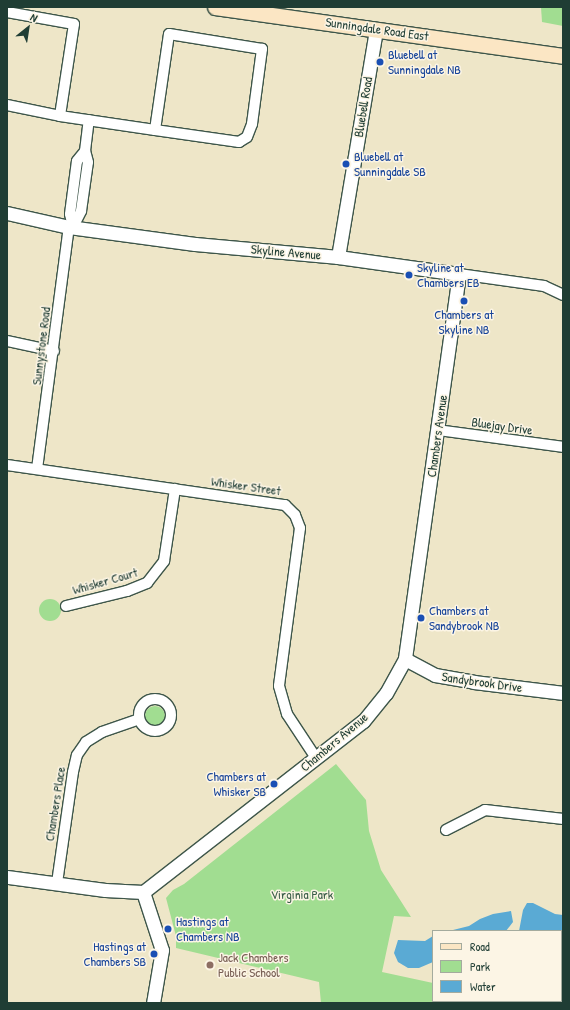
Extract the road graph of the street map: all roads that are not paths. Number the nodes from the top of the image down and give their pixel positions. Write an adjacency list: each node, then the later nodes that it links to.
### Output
1 (215, 7): 3 (main road, Sunningdale Road East)
2 (7, 12): 6 (street)
3 (376, 29): 4 (main road, Sunningdale Road East); 11 (street, Bluebell Road)
4 (563, 56)
5 (7, 105): 6 (street)
6 (60, 116): 7 (street)
7 (89, 120): 8 (street); 10 (street, Sunnystone Road)
8 (155, 130): 8 (street)
9 (7, 213): 10 (street, Skyline Avenue)
10 (71, 227): 11 (street, Skyline Avenue); 15 (street, Sunnystone Road)
11 (338, 257): 12 (street, Skyline Avenue)
12 (459, 274): 13 (street, Skyline Avenue); 16 (street, Chambers Avenue)
13 (563, 295)
14 (7, 341): 15 (street)
15 (54, 351): 19 (street, Sunnystone Road)
16 (438, 430): 17 (street, Bluejay Drive); 22 (street, Chambers Avenue)
17 (563, 447)
18 (7, 465): 19 (street, Whisker Street)
19 (37, 469): 20 (street, Whisker Street)
20 (175, 489): 21 (street, Whisker Court); 25 (street, Whisker Street)
21 (66, 606)
22 (404, 659): 23 (street, Sandybrook Drive); 25 (street, Chambers Avenue)
23 (563, 693)
24 (139, 719): 29 (street, Chambers Place)
25 (316, 758): 30 (street, Chambers Avenue)
26 (563, 819): 27 (street)
27 (446, 830)
28 (7, 876): 29 (street)
29 (56, 883): 30 (street)
30 (143, 892): 31 (street)
31 (153, 1003)

